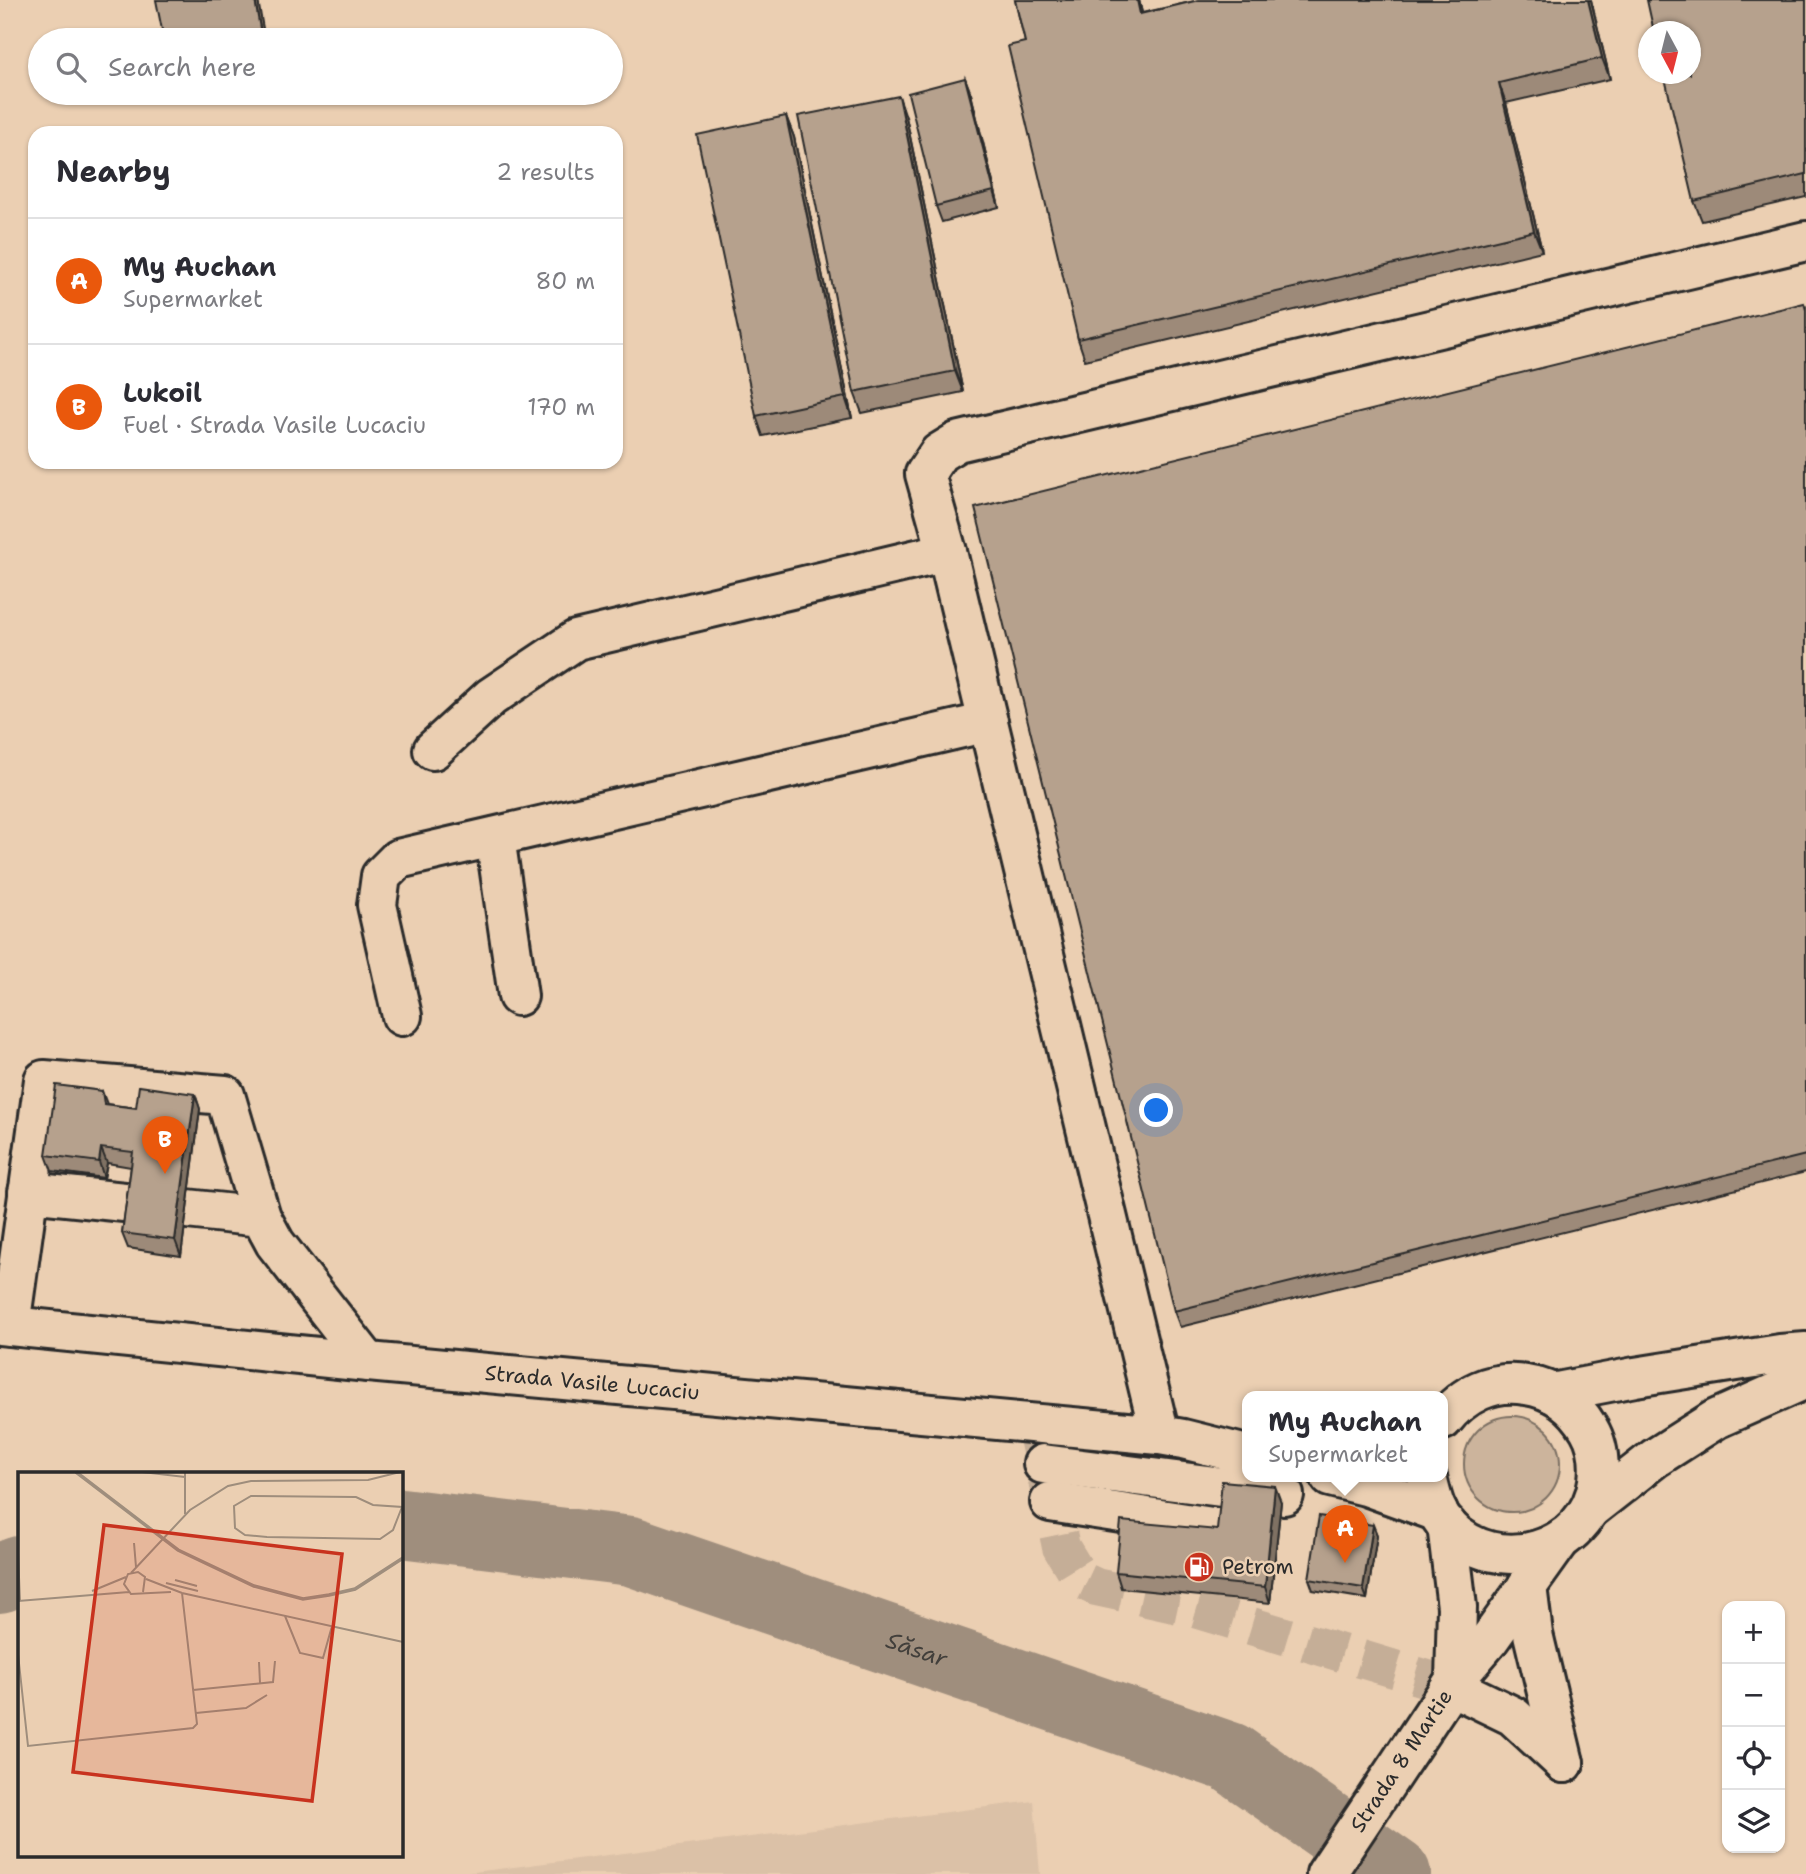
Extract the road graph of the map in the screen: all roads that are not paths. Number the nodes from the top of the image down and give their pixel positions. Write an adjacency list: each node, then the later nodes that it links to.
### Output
1 (1806, 241): 2 (main road)
2 (947, 552): 3 (main road); 4 (main road)
3 (988, 722): 5 (main road); 19 (main road)
4 (433, 750)
5 (495, 837): 6 (main road); 7 (main road)
6 (518, 996)
7 (402, 1016)
8 (28, 1192): 9 (main road); 11 (main road); 12 (main road)
9 (134, 1203)
10 (187, 1209): 11 (main road)
11 (261, 1217): 14 (main road)
12 (5, 1325): 14 (main road, Strada Vasile Lucaciu)
13 (1806, 1352): 16 (main road)
14 (368, 1362): 19 (main road, Strada Vasile Lucaciu)
15 (1806, 1379): 26 (main road)
16 (1552, 1392): 17 (main road); 26 (main road)
17 (1448, 1411)
18 (1242, 1433): 19 (main road, Strada Vasile Lucaciu)
19 (1172, 1437): 20 (main road, Strada Vasile Lucaciu)
20 (1242, 1454)
21 (1043, 1464): 23 (main road)
22 (1350, 1482): 25 (main road)
23 (1293, 1491)
24 (1050, 1502): 27 (main road)
25 (1437, 1505): 28 (main road); 30 (main road, Strada 8 Martie)
26 (1590, 1508): 28 (main road, Strada 8 Martie)
27 (1225, 1529)
28 (1559, 1542): 29 (main road, Strada 8 Martie)
29 (1528, 1586): 30 (main road, Strada 8 Martie); 30 (main road)
30 (1446, 1693): 31 (main road, Strada 8 Martie)
31 (1325, 1874)

